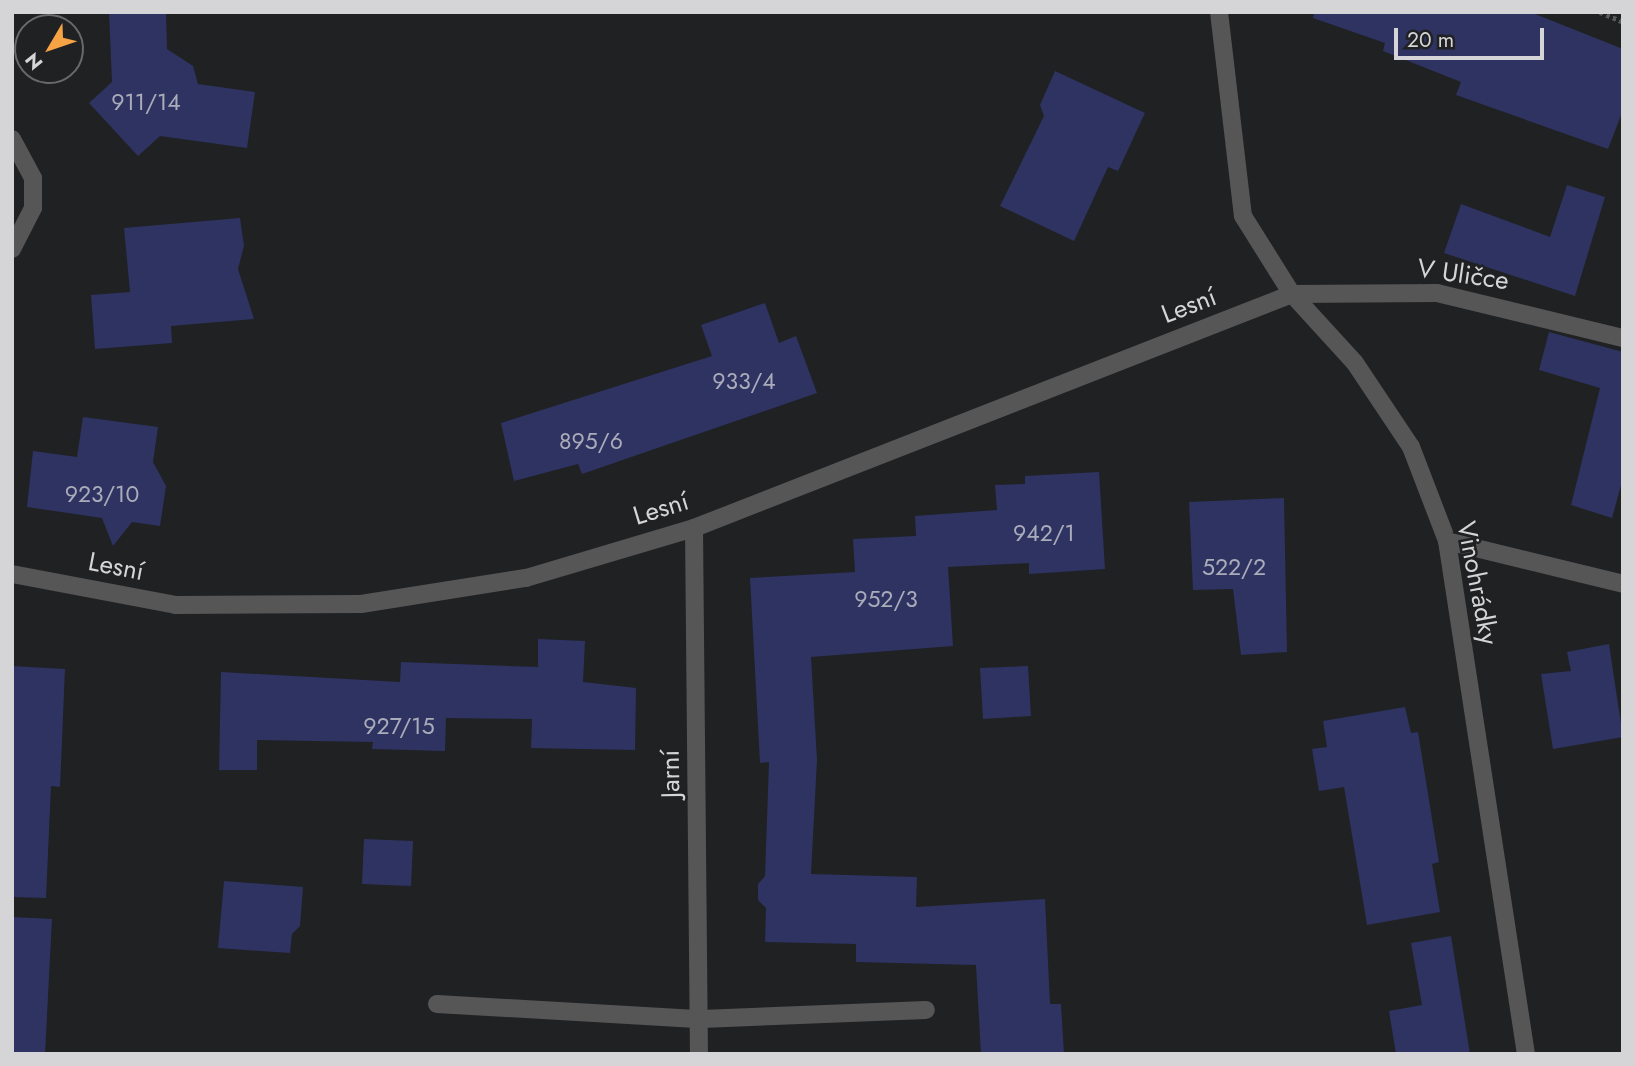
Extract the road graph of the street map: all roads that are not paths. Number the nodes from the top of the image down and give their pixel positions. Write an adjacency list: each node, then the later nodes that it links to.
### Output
1 (1219, 12): 4 (street, Vinohrádky)
2 (12, 139): 3 (street)
3 (12, 249)
4 (1292, 294): 5 (street, V Uličce); 6 (street, Lesní); 7 (street, Vinohrádky)
5 (1623, 338)
6 (694, 528): 8 (street, Lesní); 12 (street, Jarní)
7 (1447, 541): 9 (street); 14 (street, Vinohrádky)
8 (12, 574)
9 (1623, 584)
10 (437, 1004): 12 (street)
11 (926, 1010): 12 (street)
12 (701, 1019): 13 (street, Jarní)
13 (699, 1054)
14 (1526, 1054)

